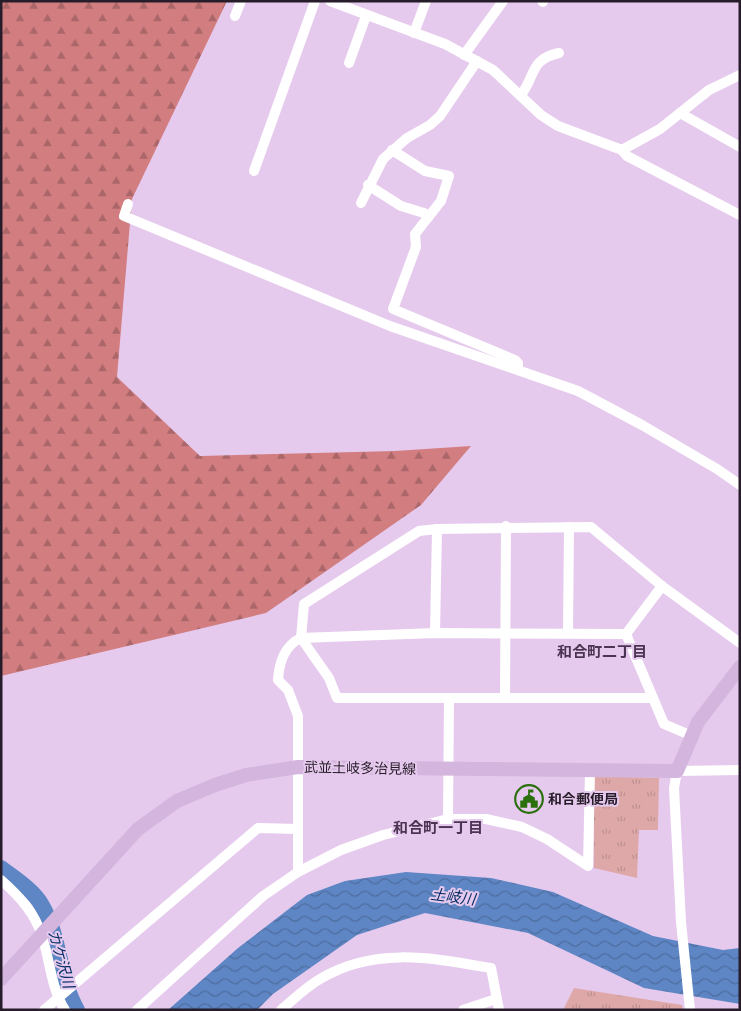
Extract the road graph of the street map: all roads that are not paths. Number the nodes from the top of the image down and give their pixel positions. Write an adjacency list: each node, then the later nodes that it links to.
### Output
1 (241, 1): 6 (street)
2 (315, 1): 19 (street)
3 (330, 1): 7 (street)
4 (426, 1): 8 (street)
5 (504, 1): 10 (street)
6 (235, 16)
7 (366, 16): 8 (street); 12 (street)
8 (414, 33): 10 (street)
9 (559, 53): 14 (street)
10 (464, 55): 11 (street)
11 (477, 62): 14 (street); 17 (street)
12 (349, 63)
13 (740, 75): 15 (street)
14 (521, 94): 18 (street)
15 (680, 113): 16 (street); 18 (street)
16 (740, 147)
17 (392, 150): 20 (street); 24 (street)
18 (622, 150): 23 (street)
19 (254, 171)
20 (368, 185): 22 (street); 24 (street)
21 (128, 204): 25 (street)
22 (361, 204)
23 (740, 215)
24 (428, 217): 25 (street)
25 (518, 369): 26 (street)
26 (740, 486)
27 (506, 526): 28 (street); 29 (street); 32 (street)
28 (569, 527): 30 (street); 33 (street)
29 (437, 529): 31 (street); 35 (street)
30 (662, 586): 34 (street); 36 (street)
31 (435, 633): 32 (street); 35 (street)
32 (505, 633): 33 (street); 39 (street)
33 (568, 634): 34 (street)
34 (626, 634): 40 (street)
35 (301, 638): 38 (street); 42 (street)
36 (740, 643)
37 (740, 667): 41 (main road)
38 (449, 698): 39 (street); 43 (street)
39 (505, 698): 40 (street)
40 (653, 698): 41 (street)
41 (692, 736): 46 (main road)
42 (298, 767): 43 (main road, 武並土岐多治見線); 48 (street); 51 (main road, 武並土岐多治見線)
43 (447, 770): 44 (main road, 武並土岐多治見線); 47 (street)
44 (590, 770): 46 (main road, 武並土岐多治見線); 47 (street)
45 (740, 770): 46 (street)
46 (677, 771): 55 (street)
47 (448, 819): 49 (street)
48 (298, 829): 49 (street); 53 (street)
49 (298, 872): 58 (street)
50 (1, 880): 51 (street)
51 (42, 935): 52 (main road, 武並土岐多治見線); 53 (street)
52 (1, 979)
53 (58, 998): 56 (street); 57 (street)
54 (496, 999): 59 (street); 60 (street); 61 (street)
55 (690, 1009)
56 (44, 1010)
57 (65, 1010)
58 (137, 1010)
59 (281, 1010)
60 (463, 1010)
61 (499, 1010)

